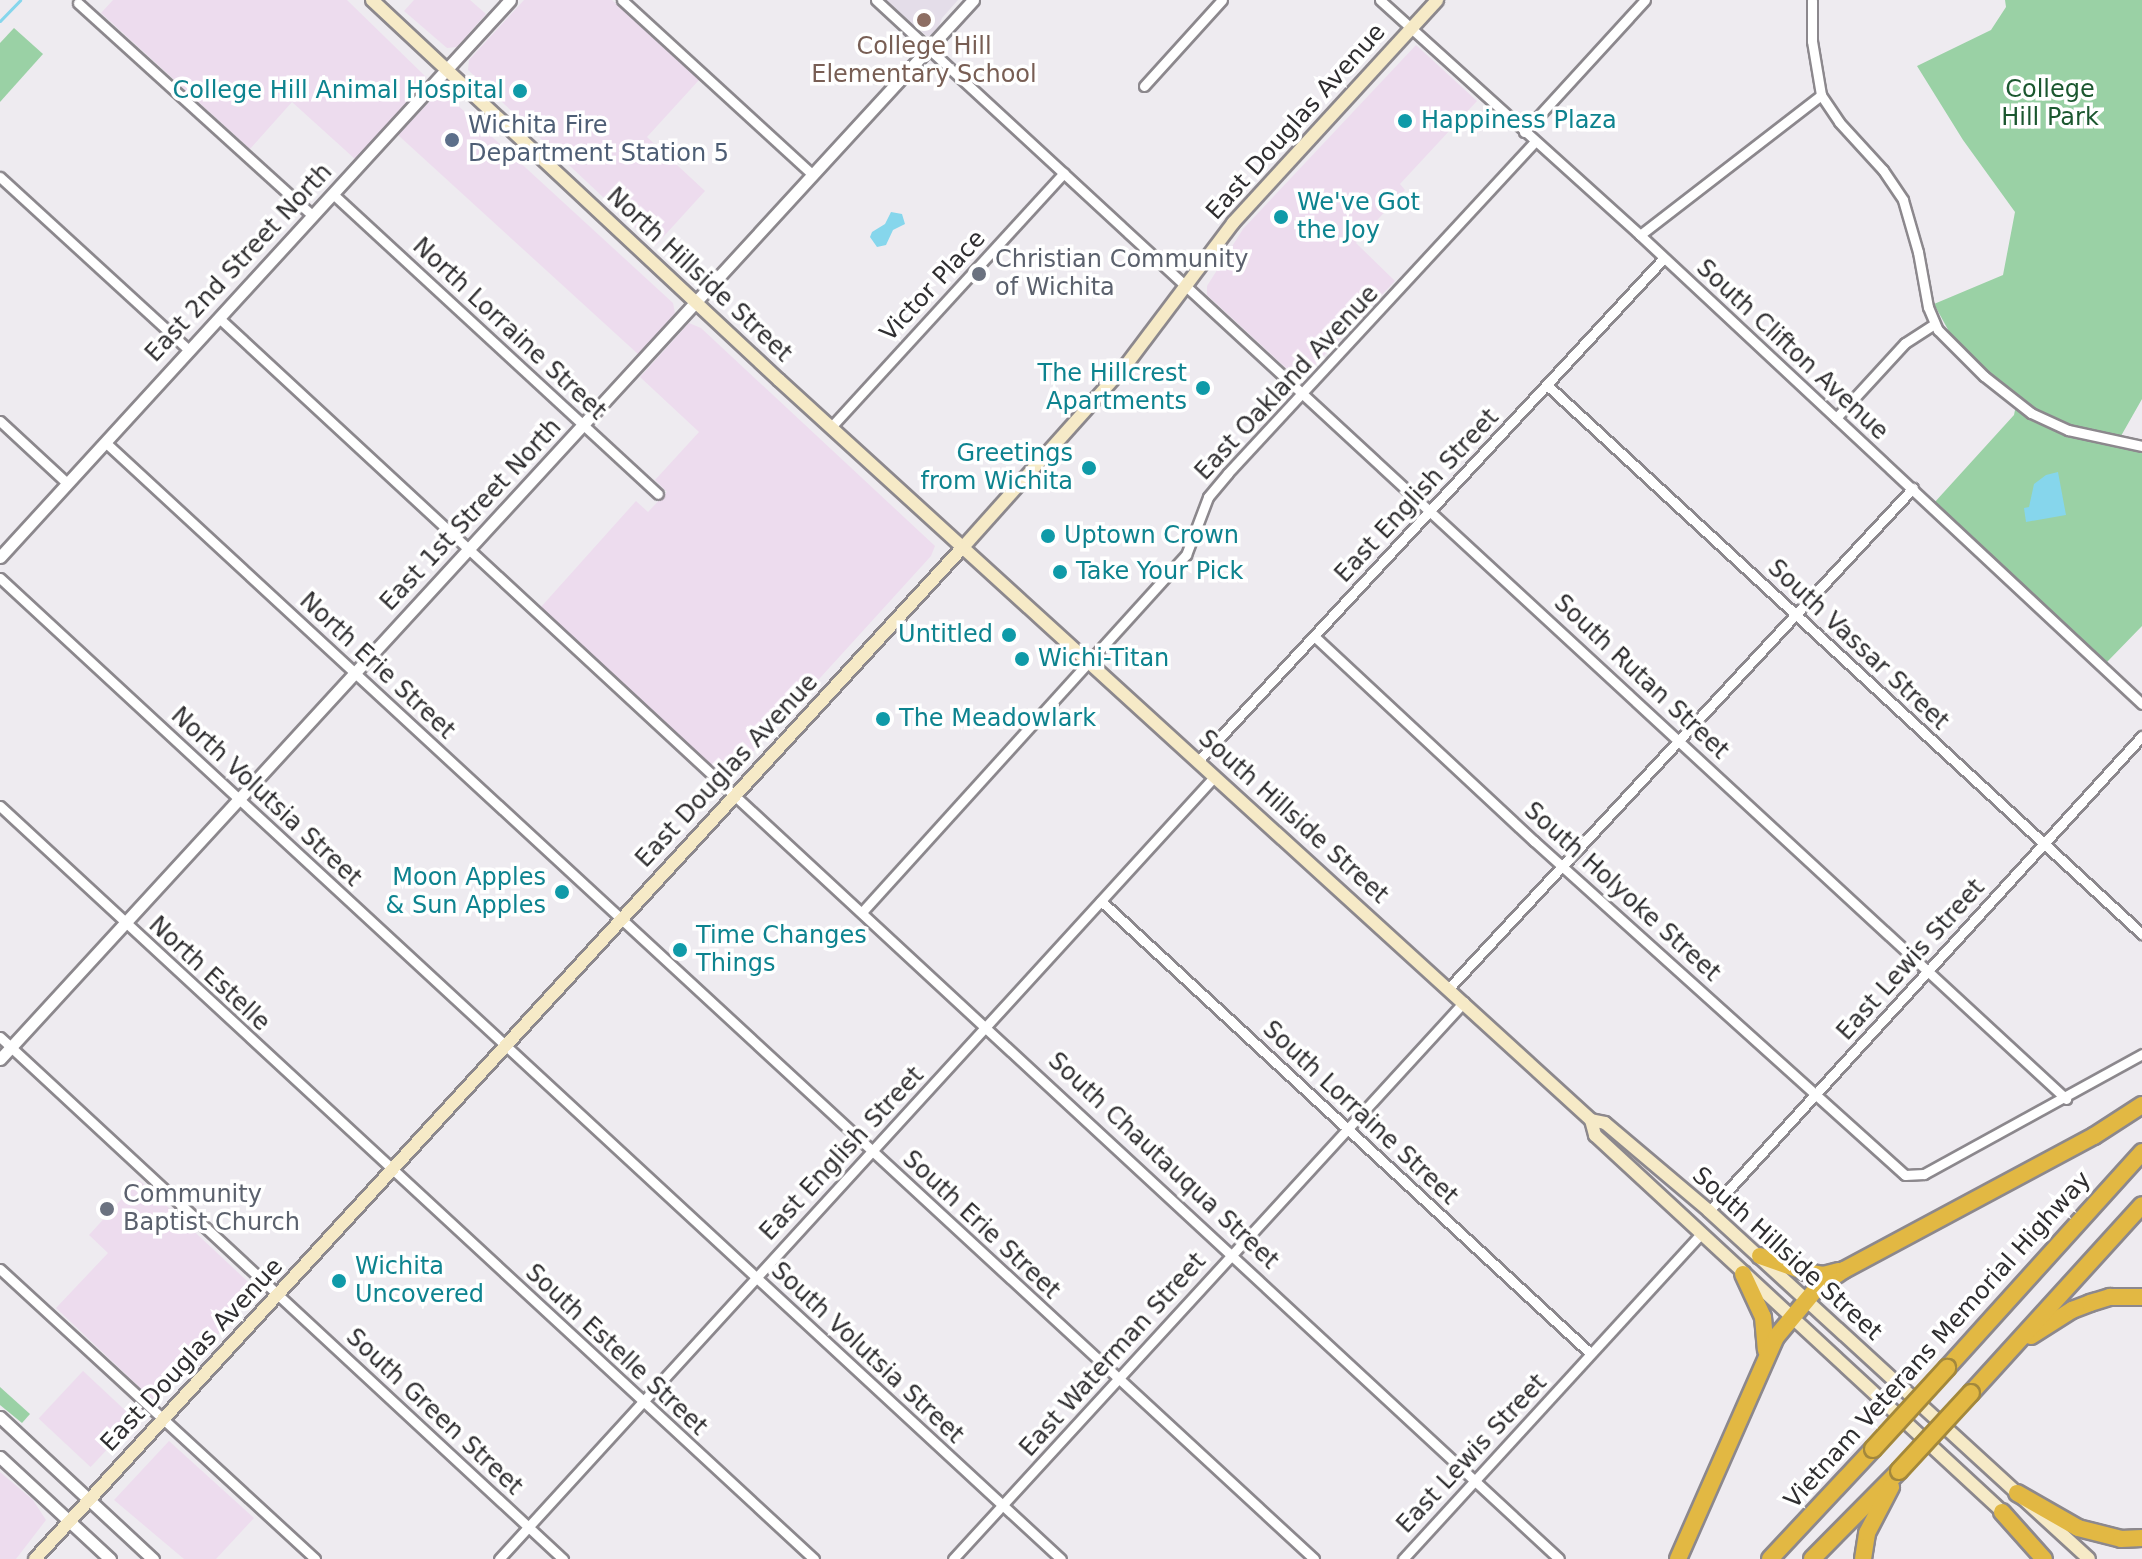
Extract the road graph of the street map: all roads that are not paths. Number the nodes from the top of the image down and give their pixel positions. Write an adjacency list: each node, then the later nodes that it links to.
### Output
1 (372, 0): 14 (main road, North Hillside Street)
2 (510, 0): 14 (street, East 2nd Street North)
3 (622, 0): 20 (street)
4 (876, 0): 13 (street, South Rutan Street)
5 (973, 0): 13 (street, East 1st Street North)
6 (1222, 0): 15 (street)
7 (1380, 0): 12 (street, South Clifton Avenue)
8 (1437, 0): 12 (main road, East Douglas Avenue)
9 (1645, 0): 17 (street)
10 (1812, 0): 16 (street)
11 (78, 3): 23 (street)
12 (1411, 28): 17 (street, South Clifton Avenue); 26 (main road, East Douglas Avenue)
13 (929, 49): 19 (street, South Rutan Street); 20 (street, East 1st Street North)
14 (447, 69): 22 (street, East 2nd Street North); 27 (main road, North Hillside Street)
15 (1144, 86)
16 (1821, 95): 24 (street); 29 (street)
17 (1524, 132): 18 (street, South Clifton Avenue)
18 (1534, 142): 24 (street, South Clifton Avenue); 32 (street, East Oakland Avenue)
19 (1064, 173): 26 (street, South Rutan Street); 36 (street, Victor Place)
20 (813, 175): 27 (street, East 1st Street North)
21 (0, 177): 30 (street)
22 (333, 194): 23 (street, East 2nd Street North); 35 (street, North Lorraine Street)
23 (313, 216): 28 (street, East 2nd Street North)
24 (1640, 235): 25 (street, South Clifton Avenue)
25 (1664, 258): 31 (street, East English Street); 33 (street, South Clifton Avenue)
26 (1187, 286): 32 (street, South Rutan Street); 43 (main road, East Douglas Avenue)
27 (696, 303): 35 (street, East 1st Street North); 36 (main road, North Hillside Street)
28 (219, 318): 30 (street, East 2nd Street North); 44 (street, South Chautauqua Street)
29 (1934, 324): 33 (street); 38 (street)
30 (189, 350): 37 (street, East 2nd Street North)
31 (1547, 385): 42 (street, East English Street); 47 (street, South Vassar Street)
32 (1305, 393): 42 (street, South Rutan Street); 49 (street, East Oakland Avenue)
33 (1836, 418): 40 (street, South Clifton Avenue)
34 (0, 421): 39 (street)
35 (584, 425): 41 (street, North Lorraine Street); 44 (street, East 1st Street North)
36 (832, 426): 43 (main road, North Hillside Street)
37 (105, 442): 39 (street, East 2nd Street North); 50 (street, North Erie Street)
38 (2142, 446)
39 (67, 483): 45 (street, East 2nd Street North)
40 (1913, 488): 47 (street); 51 (street, South Clifton Avenue)
41 (658, 494)
42 (1431, 510): 48 (street, East English Street); 53 (street, South Rutan Street)
43 (964, 546): 49 (main road, South Hillside Street); 56 (main road, East Douglas Avenue)
44 (470, 549): 50 (street, East 1st Street North); 56 (street, South Chautauqua Street)
45 (0, 557)
46 (0, 578): 57 (street, North Volutsia Street)
47 (1795, 615): 53 (street); 59 (street, South Vassar Street)
48 (1314, 636): 54 (street, East English Street); 60 (street, South Holyoke Street)
49 (1090, 662): 54 (main road, South Hillside Street); 62 (street, East Oakland Avenue)
50 (355, 673): 57 (street, East 1st Street North); 63 (street, North Erie Street)
51 (2142, 704)
52 (2142, 736): 59 (street, East Lewis Street)
53 (1679, 740): 60 (street); 66 (street, South Rutan Street)
54 (1198, 761): 55 (main road, South Hillside Street)
55 (1215, 776): 61 (street, East English Street); 67 (main road, South Hillside Street)
56 (737, 794): 62 (street, South Chautauqua Street); 63 (main road, East Douglas Avenue)
57 (239, 799): 64 (street, East 1st Street North); 71 (street, North Volutsia Street)
58 (0, 806): 64 (street, North Estelle)
59 (2044, 844): 65 (street, South Vassar Street); 66 (street, East Lewis Street)
60 (1562, 867): 67 (street); 75 (street, South Holyoke Street)
61 (1101, 901): 69 (street, East English Street); 79 (street, South Lorraine Street)
62 (863, 911): 69 (street, South Chautauqua Street)
63 (619, 921): 71 (main road, East Douglas Avenue); 80 (street, South Erie Street)
64 (125, 923): 72 (street, East 1st Street North); 82 (street, North Estelle)
65 (2142, 934)
66 (1928, 971): 75 (street, East Lewis Street); 76 (street, South Rutan Street)
67 (1449, 988): 68 (main road, South Hillside Street)
68 (1464, 1002): 78 (main road, South Hillside Street); 79 (street, East Waterman Street)
69 (987, 1025): 80 (street, East English Street); 86 (street, South Chautauqua Street)
70 (0, 1037): 72 (street, South Green Street)
71 (505, 1046): 82 (main road, East Douglas Avenue); 91 (street, South Volutsia Street)
72 (10, 1047): 74 (street, East 1st Street North); 92 (street, South Green Street)
73 (2142, 1054): 76 (street)
74 (0, 1059)
75 (1814, 1095): 76 (street, South Holyoke Street); 84 (street, East Lewis Street)
76 (2066, 1099)
77 (2142, 1105): 89 (highway)
78 (1591, 1120): 84 (main road, South Hillside Street); 85 (main road, South Hillside Street)
79 (1347, 1128): 86 (street, East Waterman Street); 97 (street, South Lorraine Street)
80 (871, 1151): 91 (street, East English Street); 99 (street, South Erie Street)
81 (2142, 1152): 126 (highway, Vietnam Veterans Memorial Highway, bridge)
82 (391, 1170): 92 (main road, East Douglas Avenue); 100 (street, South Estelle Street)
83 (2142, 1205): 96 (highway)
84 (1709, 1211): 87 (main road, South Hillside Street)
85 (1700, 1235): 90 (main road, South Hillside Street); 97 (street, East Lewis Street)
86 (1233, 1253): 99 (street, East Waterman Street); 105 (street, South Chautauqua Street)
87 (1760, 1256): 89 (highway); 94 (main road, South Hillside Street)
88 (0, 1269): 102 (street)
89 (1844, 1270): 94 (highway)
90 (1743, 1274): 95 (main road, South Hillside Street); 98 (highway)
91 (756, 1277): 100 (street, East English Street); 108 (street, South Volutsia Street)
92 (278, 1294): 102 (main road, East Douglas Avenue); 111 (street, South Green Street)
93 (2142, 1297): 96 (highway)
94 (1808, 1301): 95 (highway); 106 (main road, South Hillside Street)
95 (1793, 1320): 98 (highway); 109 (main road, South Hillside Street)
96 (2013, 1348): 104 (highway, bridge)
97 (1591, 1354): 105 (street, East Lewis Street)
98 (1765, 1360): 125 (highway)
99 (1119, 1379): 108 (street, East Waterman Street); 122 (street, South Erie Street)
100 (643, 1402): 111 (street, East English Street); 119 (street, South Estelle Street)
101 (0, 1417): 107 (street)
102 (162, 1420): 107 (main road, East Douglas Avenue); 116 (street)
103 (0, 1457): 110 (street)
104 (1899, 1471): 127 (highway); 128 (highway)
105 (1475, 1480): 123 (street, East Lewis Street); 124 (street, South Chautauqua Street)
106 (2017, 1493): 112 (highway); 131 (main road, South Hillside Street)
107 (89, 1500): 110 (main road, East Douglas Avenue); 115 (street)
108 (1003, 1505): 120 (street, East Waterman Street); 121 (street, South Volutsia Street)
109 (2002, 1512): 129 (highway); 130 (main road, South Hillside Street)
110 (70, 1521): 113 (main road, East Douglas Avenue); 114 (street)
111 (528, 1527): 117 (street, East English Street); 118 (street, South Green Street)
112 (2142, 1538)
113 (35, 1559)
114 (110, 1559)
115 (153, 1559)
116 (315, 1559)
117 (499, 1559)
118 (563, 1559)
119 (814, 1559)
120 (953, 1559)
121 (1061, 1559)
122 (1314, 1559)
123 (1403, 1559)
124 (1559, 1559)
125 (1678, 1559)
126 (1770, 1559)
127 (1812, 1559)
128 (1863, 1559)
129 (2044, 1559)
130 (2054, 1559)
131 (2089, 1559)

